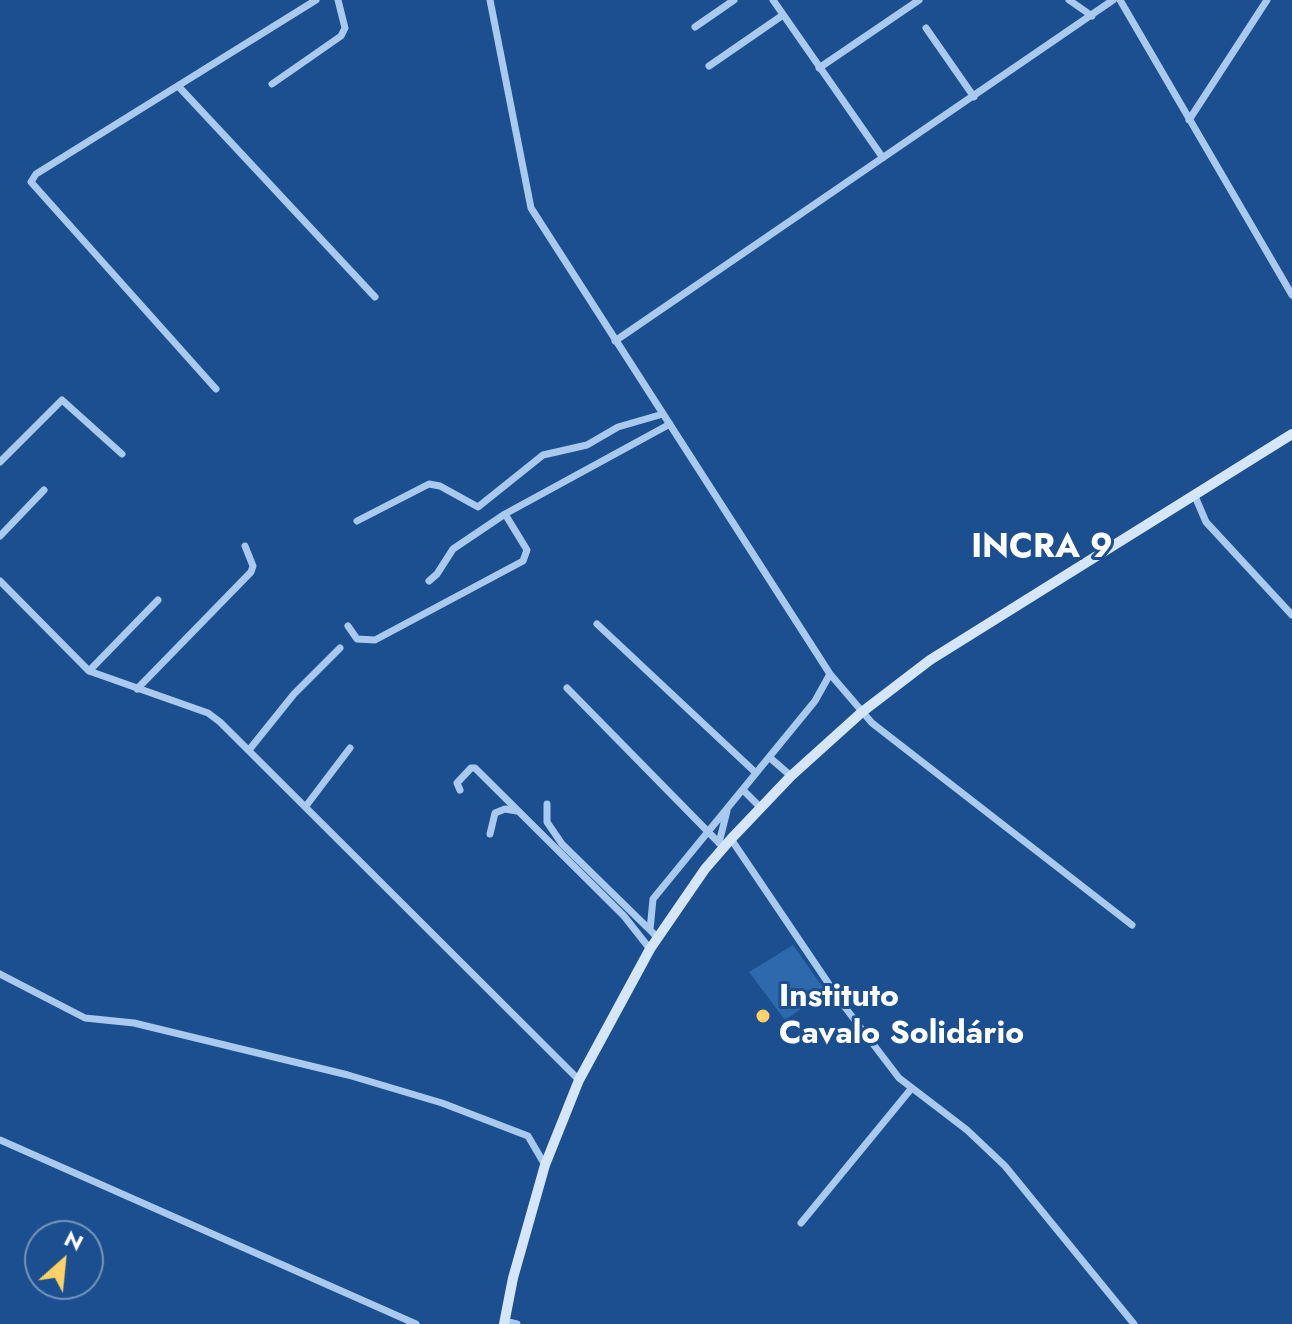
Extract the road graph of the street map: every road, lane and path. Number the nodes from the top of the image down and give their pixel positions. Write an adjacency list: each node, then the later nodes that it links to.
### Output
1 (316, 0): 18 (street)
2 (338, 0): 17 (street)
3 (490, 0): 24 (street)
4 (734, 0): 13 (street)
5 (773, 0): 11 (street)
6 (919, 0): 16 (street)
7 (1069, 0): 12 (street)
8 (1113, 0): 12 (street)
9 (1120, 0): 20 (street)
10 (1267, 0): 20 (street)
11 (783, 15): 15 (street); 16 (street)
12 (1092, 16): 19 (street)
13 (695, 27)
14 (926, 28): 19 (street)
15 (709, 66)
16 (819, 68): 21 (street)
17 (272, 84)
18 (180, 88): 23 (street); 25 (street)
19 (974, 97): 21 (street)
20 (1189, 120): 22 (street)
21 (883, 158): 24 (street)
22 (1292, 295)
23 (375, 297)
24 (615, 341): 26 (street)
25 (216, 389)
26 (663, 414): 27 (street); 34 (street)
27 (670, 424): 33 (street); 45 (street)
28 (1292, 434): 32 (main road)
29 (122, 454): 30 (street)
30 (0, 462)
31 (44, 490): 35 (street)
32 (1194, 494): 40 (street); 48 (main road)
33 (505, 514): 38 (street); 42 (street)
34 (357, 521)
35 (0, 536)
36 (245, 546): 47 (street)
37 (0, 581): 44 (street)
38 (429, 581)
39 (158, 600): 44 (street)
40 (1292, 615)
41 (597, 624): 52 (street)
42 (348, 626)
43 (340, 648): 50 (street)
44 (89, 671): 47 (street)
45 (830, 674): 48 (street); 51 (street)
46 (567, 688): 61 (street)
47 (137, 689): 50 (street)
48 (862, 712): 53 (main road); 64 (street)
49 (350, 748): 57 (street)
50 (249, 750): 57 (street)
51 (769, 757): 52 (street); 53 (street)
52 (756, 773): 55 (street)
53 (791, 776): 58 (main road)
54 (460, 790): 60 (street)
55 (743, 790): 58 (street); 59 (street)
56 (547, 804): 65 (street)
57 (306, 806): 68 (street)
58 (760, 807): 63 (main road)
59 (728, 809): 61 (street); 63 (street)
60 (519, 811): 62 (street); 66 (street)
61 (707, 830): 63 (street); 65 (street)
62 (490, 834)
63 (725, 844): 65 (main road); 69 (street)
64 (1132, 925)
65 (654, 934): 66 (main road)
66 (650, 949): 68 (main road)
67 (0, 974): 71 (street)
68 (579, 1080): 71 (main road)
69 (911, 1089): 72 (street); 76 (street)
70 (0, 1140): 74 (street)
71 (545, 1165): 73 (main road)
72 (801, 1223)
73 (504, 1322): 75 (street)
74 (416, 1324)
75 (517, 1324)
76 (1134, 1324)

